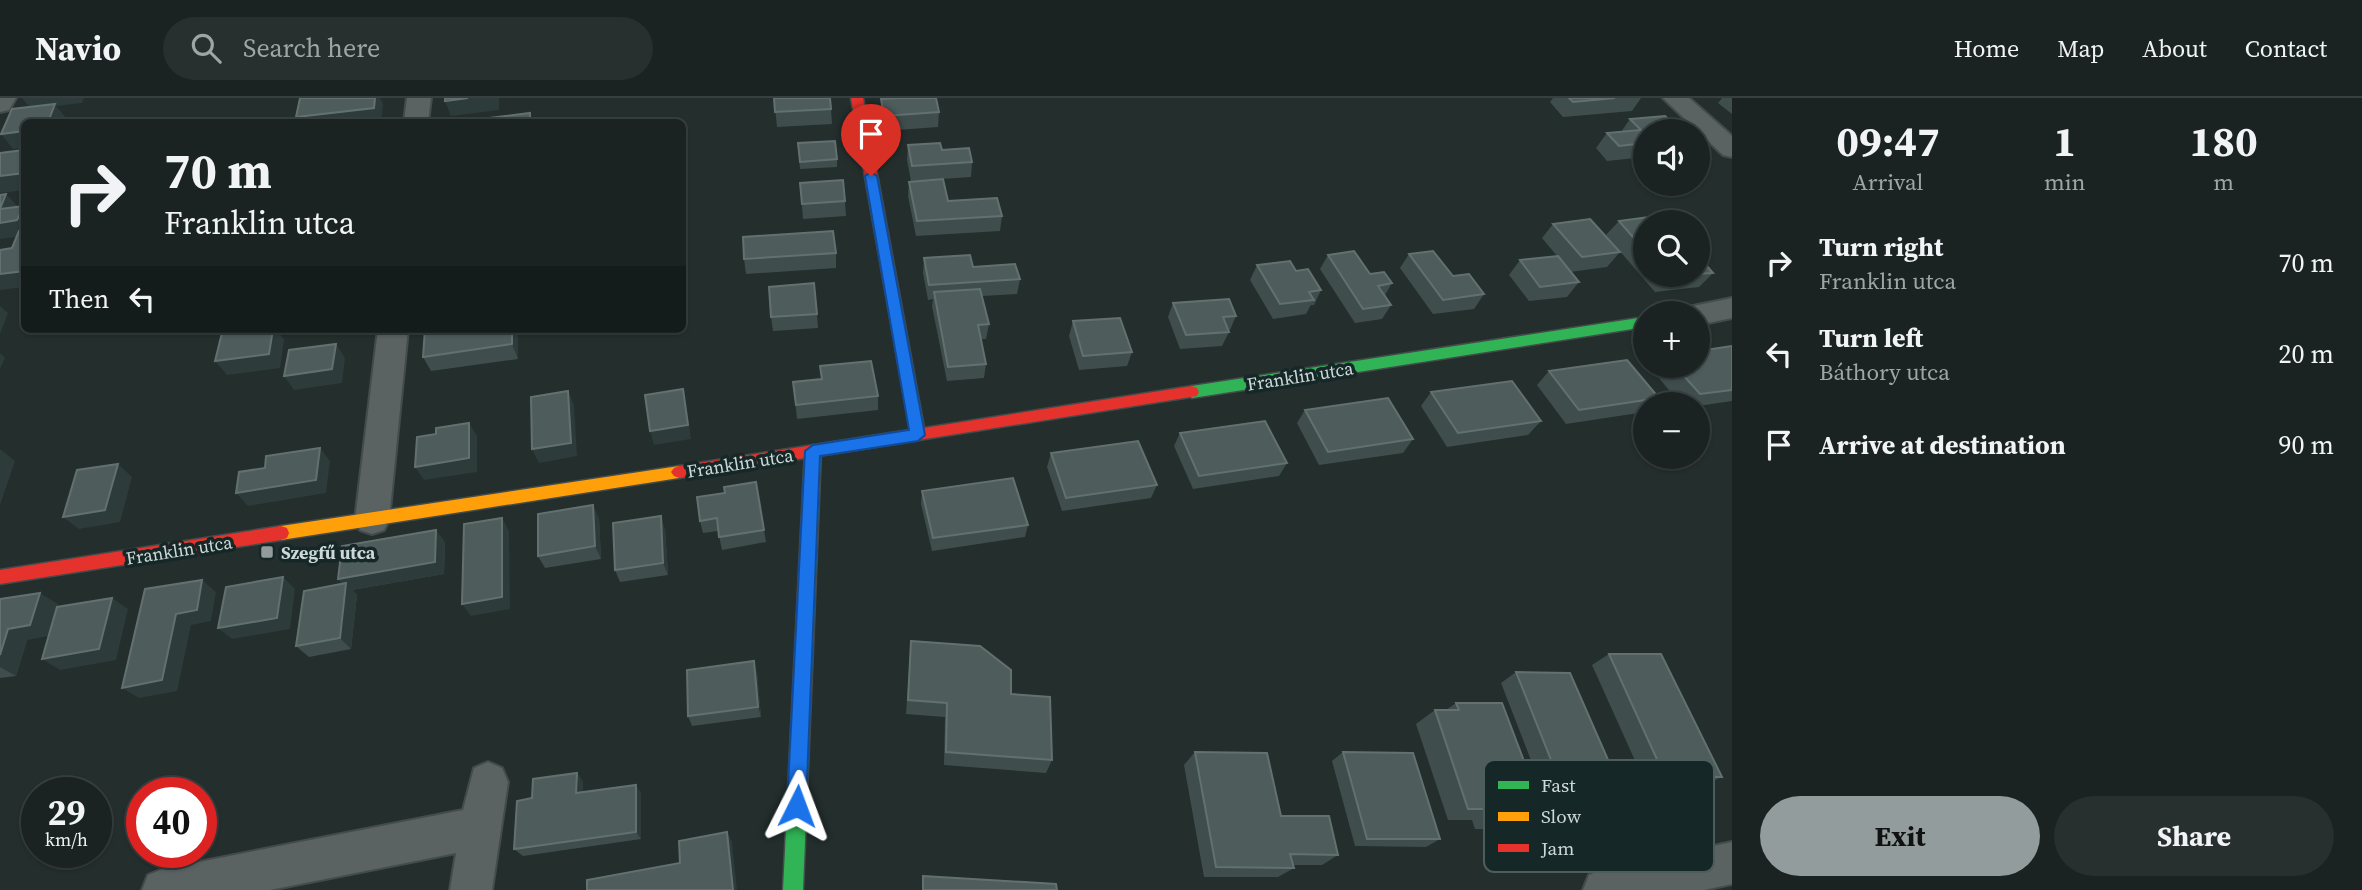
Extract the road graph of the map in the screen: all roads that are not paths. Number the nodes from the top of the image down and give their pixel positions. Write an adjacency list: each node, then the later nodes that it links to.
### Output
1 (4, 98): 5 (street)
2 (419, 98): 6 (street)
3 (857, 98): 12 (street)
4 (1675, 98): 7 (street)
5 (0, 105)
6 (416, 119)
7 (1732, 149)
8 (1732, 308): 9 (street)
9 (1710, 312)
10 (1633, 324): 12 (street, Franklin utca)
11 (393, 333): 14 (street)
12 (918, 435): 13 (street, Franklin utca)
13 (813, 451): 14 (street, Franklin utca); 21 (street)
14 (372, 520): 15 (street, Franklin utca)
15 (0, 578)
16 (488, 782): 17 (street)
17 (483, 827): 19 (street); 20 (street)
18 (1699, 872): 22 (street)
19 (188, 887)
20 (471, 890)
21 (793, 890)
22 (1604, 890)

